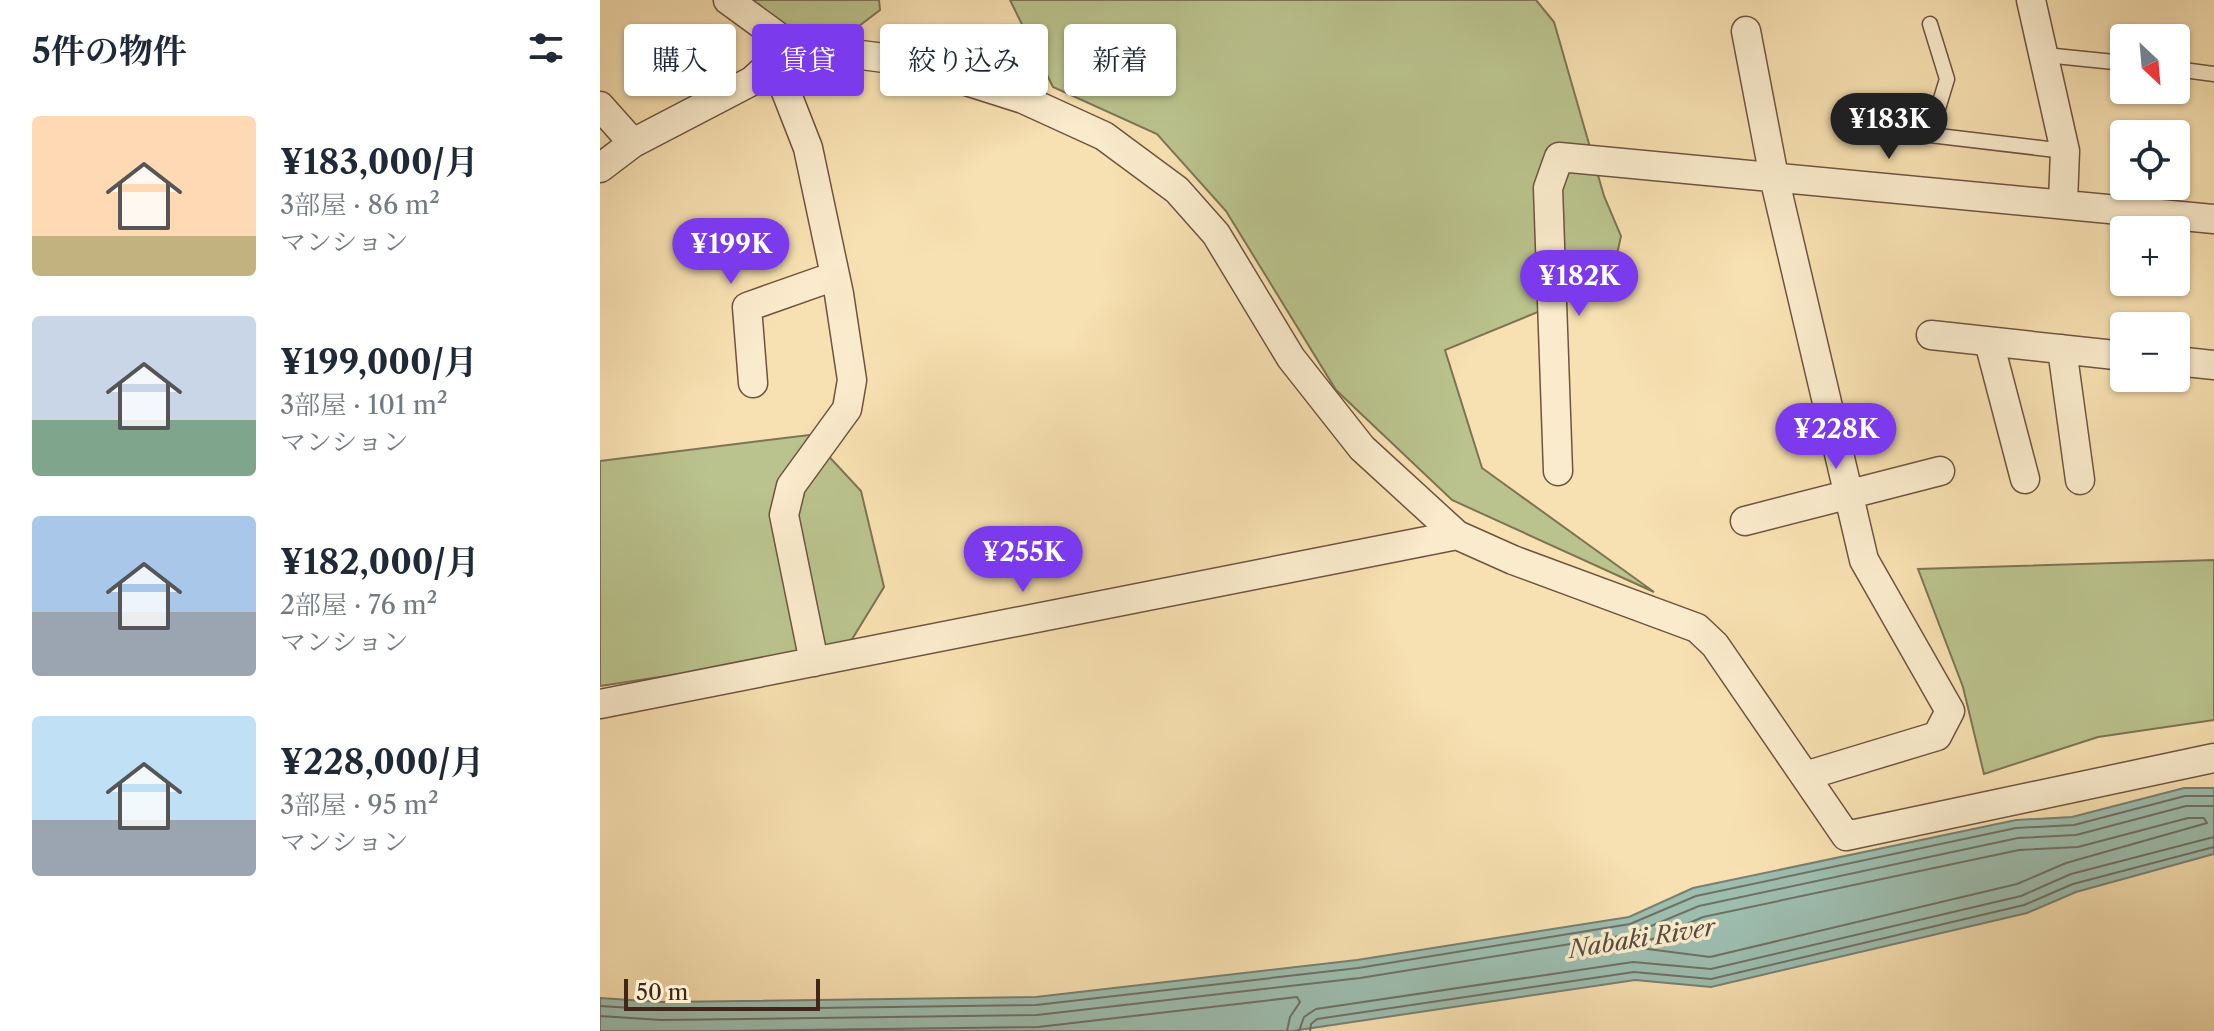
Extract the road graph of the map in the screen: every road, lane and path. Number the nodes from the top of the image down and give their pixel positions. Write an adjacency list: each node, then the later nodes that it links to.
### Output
1 (728, 0): 3 (street)
2 (2031, 0): 6 (street)
3 (752, 24)
4 (1930, 24): 15 (lane)
5 (1746, 31): 17 (street)
6 (2045, 55): 8 (lane); 15 (street)
7 (864, 58): 34 (street)
8 (2110, 62)
9 (2190, 71): 10 (lane)
10 (2214, 74)
11 (752, 81): 14 (street)
12 (794, 96): 20 (street)
13 (600, 106): 14 (street)
14 (633, 143): 16 (street)
15 (2065, 151): 18 (street)
16 (600, 168)
17 (1774, 177): 18 (street); 28 (street); 32 (street)
18 (2063, 202): 19 (street)
19 (2214, 219)
20 (835, 276): 27 (street); 35 (street)
21 (1931, 335): 22 (street)
22 (1989, 342): 23 (street); 30 (street)
23 (2062, 349): 24 (street); 31 (street)
24 (2110, 354)
25 (2190, 362): 26 (street)
26 (2214, 365)
27 (753, 383)
28 (1558, 471)
29 (1940, 471): 32 (street)
30 (2025, 479)
31 (2080, 480)
32 (1850, 495): 33 (street); 38 (street)
33 (1745, 521)
34 (1457, 535): 35 (street); 38 (street)
35 (814, 662): 36 (street)
36 (600, 704)
37 (2214, 758): 38 (street)
38 (1805, 776)

